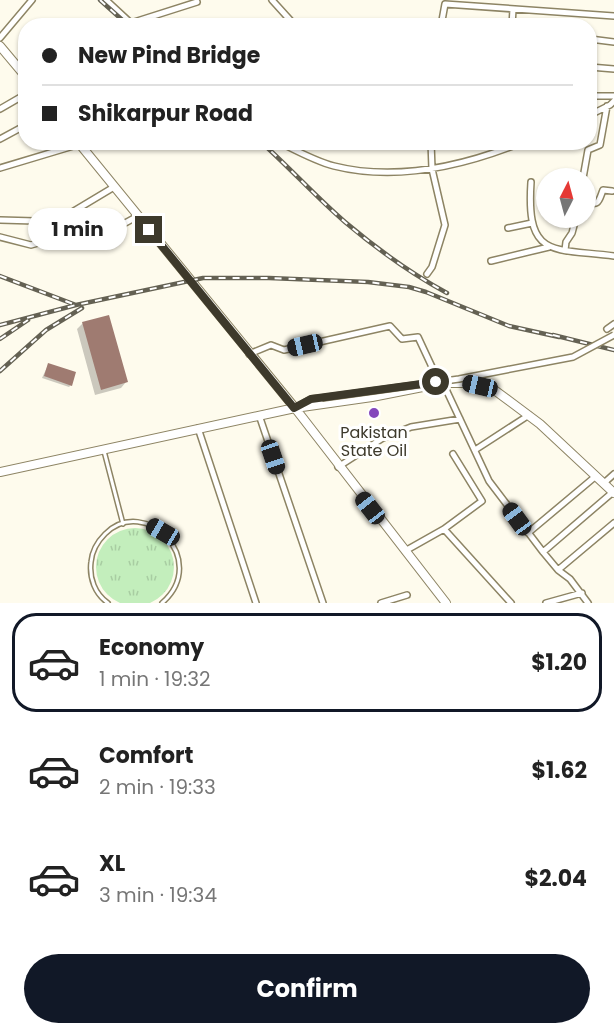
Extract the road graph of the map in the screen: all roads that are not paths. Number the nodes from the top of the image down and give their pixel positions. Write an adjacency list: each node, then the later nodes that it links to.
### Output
1 (32, 0): 14 (street)
2 (106, 0): 9 (street)
3 (272, 0): 11 (street)
4 (498, 0): 6 (street)
5 (197, 2): 10 (street)
6 (497, 8): 7 (street); 12 (street)
7 (513, 9): 8 (street); 13 (street)
8 (614, 16)
9 (126, 18)
10 (150, 18)
11 (288, 18)
12 (442, 18)
13 (512, 18)
14 (0, 38)
15 (597, 40): 16 (street)
16 (614, 42)
17 (0, 46): 18 (main road)
18 (18, 68)
19 (597, 68): 20 (street)
20 (614, 69)
21 (597, 97): 22 (street)
22 (614, 98): 24 (street)
23 (18, 99): 25 (street)
24 (607, 106): 26 (street); 29 (street)
25 (0, 109)
26 (597, 111)
27 (18, 129): 28 (street)
28 (0, 139)
29 (597, 146)
30 (57, 150): 36 (street)
31 (85, 150): 40 (main road)
32 (297, 150): 38 (street)
33 (431, 150): 38 (street)
34 (502, 150): 38 (street)
35 (588, 150): 37 (street)
36 (0, 168)
37 (585, 168)
38 (432, 169): 53 (street)
39 (531, 182): 45 (street)
40 (114, 187): 43 (main road); 44 (street)
41 (612, 191): 42 (street)
42 (596, 204)
43 (138, 216): 48 (street); 57 (main road)
44 (0, 220)
45 (532, 223): 46 (street); 49 (street)
46 (508, 228)
47 (573, 228): 50 (street)
48 (0, 237)
49 (549, 247): 50 (street); 52 (street)
50 (565, 250): 51 (street)
51 (614, 256)
52 (491, 261)
53 (427, 274)
54 (614, 324): 55 (street)
55 (607, 329)
56 (614, 335): 60 (street, bridge)
57 (249, 354): 58 (street); 60 (main road)
58 (432, 367)
59 (443, 383): 60 (main road); 62 (main road); 63 (street)
60 (294, 408): 61 (main road); 68 (main road)
61 (259, 415): 64 (main road); 86 (street)
62 (529, 416): 66 (street); 71 (main road)
63 (460, 419): 66 (street); 68 (street)
64 (198, 428): 65 (main road); 85 (street)
65 (103, 449): 69 (main road); 75 (lane)
66 (475, 450): 77 (street)
67 (453, 454): 76 (street)
68 (338, 467): 78 (main road)
69 (0, 472)
70 (614, 474): 72 (street)
71 (596, 476): 72 (main road); 77 (street)
72 (604, 483): 73 (main road)
73 (614, 492): 79 (street)
74 (614, 523): 80 (street)
75 (123, 524): 83 (lane); 84 (lane)
76 (444, 529): 78 (street); 89 (street)
77 (528, 533): 79 (street)
78 (404, 552): 88 (main road)
79 (543, 552): 80 (street)
80 (558, 570): 81 (street)
81 (582, 593): 90 (street); 91 (street)
82 (407, 595): 87 (street)
83 (108, 603)
84 (162, 603)
85 (256, 603)
86 (323, 603)
87 (381, 603)
88 (446, 603)
89 (511, 603)
90 (546, 603)
91 (588, 603)

